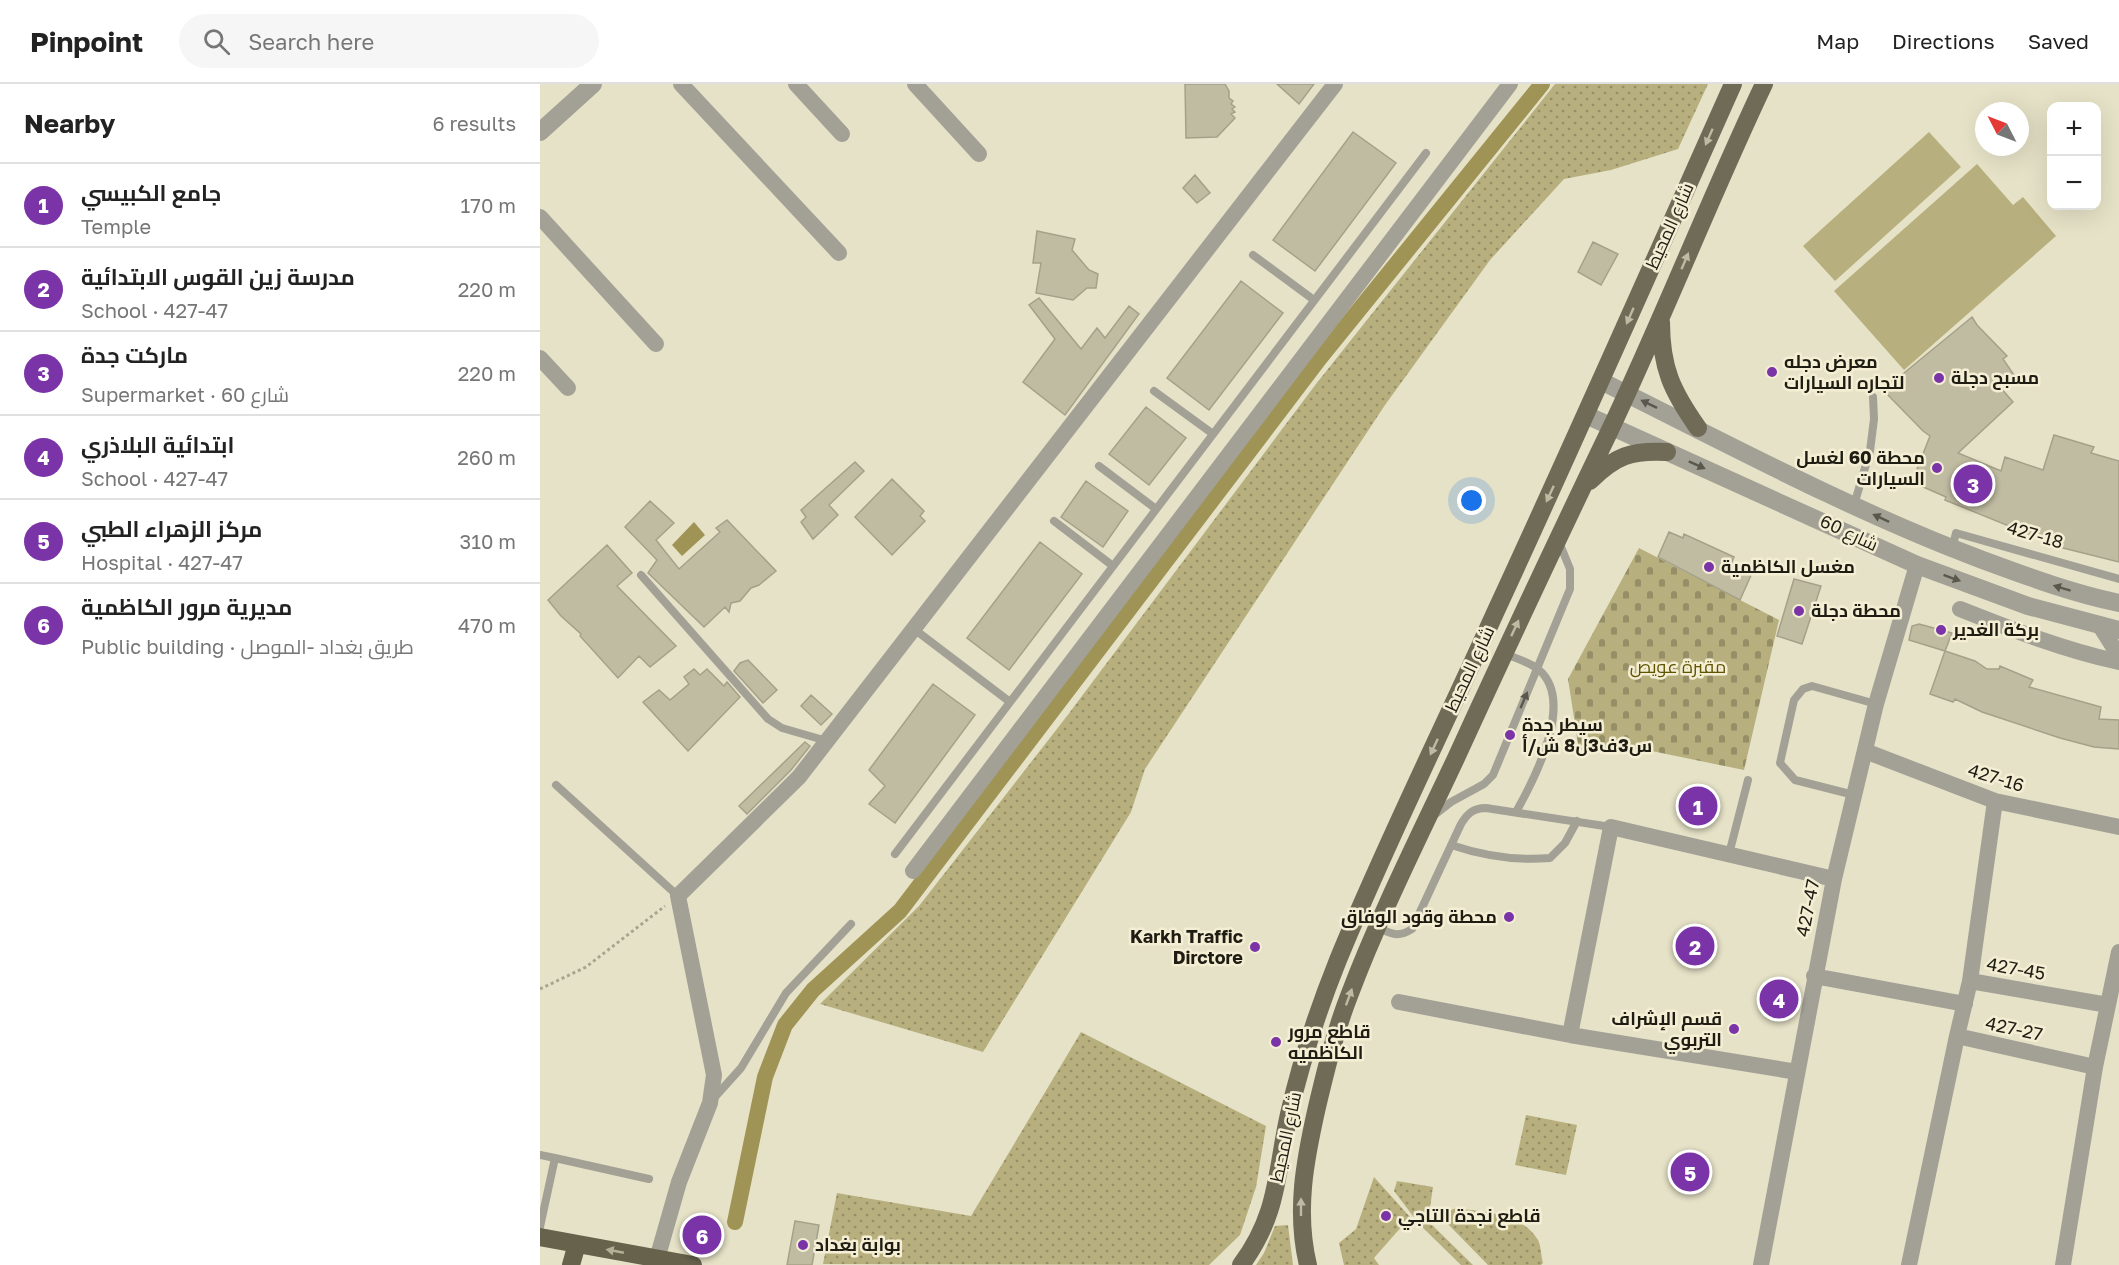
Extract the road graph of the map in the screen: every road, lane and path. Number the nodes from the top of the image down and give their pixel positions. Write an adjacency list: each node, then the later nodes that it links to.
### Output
1 (592, 84): 9 (street)
2 (681, 84): 14 (street)
3 (796, 84): 10 (street)
4 (915, 84): 12 (street)
5 (1335, 84): 44 (street)
6 (1510, 84): 69 (street)
7 (1733, 84): 20 (main road, شارع المحيط, one-way to 20)
8 (1764, 84): 17 (main road, شارع المحيط, one-way to 8)
9 (540, 132)
10 (842, 134)
11 (1426, 153): 16 (lane)
12 (979, 154)
13 (540, 217): 18 (street)
14 (840, 253)
15 (1253, 255): 16 (lane)
16 (1314, 300): 28 (lane)
17 (1661, 318): 23 (main road, شارع المحيط); 27 (main road)
18 (656, 344)
19 (540, 358): 21 (street)
20 (1601, 381): 23 (street, شارع 60); 25 (main road, شارع المحيط)
21 (568, 388)
22 (1154, 391): 28 (lane)
23 (1626, 393): 26 (main road, شارع المحيط); 27 (street, شارع 60, one-way to 23)
24 (1873, 397): 32 (lane)
25 (1586, 416): 26 (street, شارع 60); 46 (main road, شارع المحيط, one-way to 46)
26 (1611, 427): 29 (street, شارع 60); 31 (main road, شارع المحيط)
27 (1698, 428): 32 (street, شارع 60)
28 (1213, 434): 33 (lane)
29 (1667, 452): 31 (main road); 37 (street, شارع 60, one-way to 37)
30 (1099, 466): 33 (lane)
31 (1580, 490): 35 (main road, شارع المحيط)
32 (1854, 506): 36 (street, شارع 60, one-way to 32)
33 (1156, 509): 38 (lane)
34 (1054, 521): 38 (lane)
35 (1557, 539): 48 (main road, شارع المحيط, one-way to 35); 50 (lane)
36 (1952, 549): 40 (lane, 427-18); 41 (street, شارع 60, one-way to 36)
37 (1917, 565): 43 (street, شارع 60, one-way to 43); 54 (street, 427-47)
38 (1113, 566): 53 (lane)
39 (641, 575): 55 (lane)
40 (2119, 579)
41 (2119, 603)
42 (1960, 609): 49 (street)
43 (2100, 626): 45 (street, شارع 60); 47 (street)
44 (914, 629): 53 (lane); 55 (street)
45 (2119, 630)
46 (1477, 653): 48 (main road); 51 (main road, شارع المحيط)
47 (2119, 656)
48 (1502, 657): 50 (lane); 52 (main road, شارع المحيط)
49 (2119, 662)
50 (1538, 668): 61 (lane); 63 (lane, one-way to 50)
51 (1466, 679): 52 (main road); 95 (main road, شارع المحيط, one-way to 95)
52 (1486, 692): 63 (main road, شارع المحيط)
53 (1010, 702): 67 (lane)
54 (1876, 704): 56 (street, 427-47); 59 (lane)
55 (827, 741): 71 (street)
56 (1865, 751): 59 (street, 427-47); 60 (street, 427-16)
57 (1748, 780): 68 (lane)
58 (556, 785): 71 (lane)
59 (1854, 795): 70 (street, 427-47)
60 (1995, 801): 65 (street, 427-16); 76 (street, 427-45)
61 (1516, 812): 62 (lane); 66 (lane)
62 (1577, 821): 64 (lane); 66 (lane)
63 (1426, 822): 73 (main road, شارع المحيط)
64 (1611, 827): 68 (street); 81 (street)
65 (2119, 827)
66 (1451, 845): 73 (lane)
67 (895, 854)
68 (1729, 854): 70 (street)
69 (913, 871)
70 (1834, 879): 75 (street, 427-47)
71 (678, 896): 77 (path); 85 (street)
72 (851, 924): 85 (lane)
73 (1378, 928): 96 (main road, شارع المحيط, one-way to 73)
74 (2119, 952): 80 (street)
75 (1815, 976): 79 (street); 84 (street, 427-47)
76 (1970, 981): 79 (street); 80 (street, 427-45)
77 (540, 989)
78 (1399, 1002): 81 (street)
79 (1965, 1004): 82 (street)
80 (2108, 1005): 83 (street)
81 (1570, 1035): 84 (street)
82 (1957, 1036): 83 (street, 427-27); 98 (street, 427-27)
83 (2095, 1067): 99 (street)
84 (1797, 1072): 97 (street, 427-47)
85 (710, 1103): 92 (street)
86 (540, 1155): 87 (lane)
87 (555, 1158): 88 (lane); 89 (lane)
88 (649, 1179)
89 (540, 1227)
90 (540, 1237): 91 (highway)
91 (577, 1244): 92 (highway, one-way to 91); 93 (highway)
92 (657, 1259): 94 (highway)
93 (571, 1265)
94 (693, 1265)
95 (1241, 1265)
96 (1308, 1265)
97 (1761, 1265)
98 (1909, 1265)
99 (2063, 1265)

